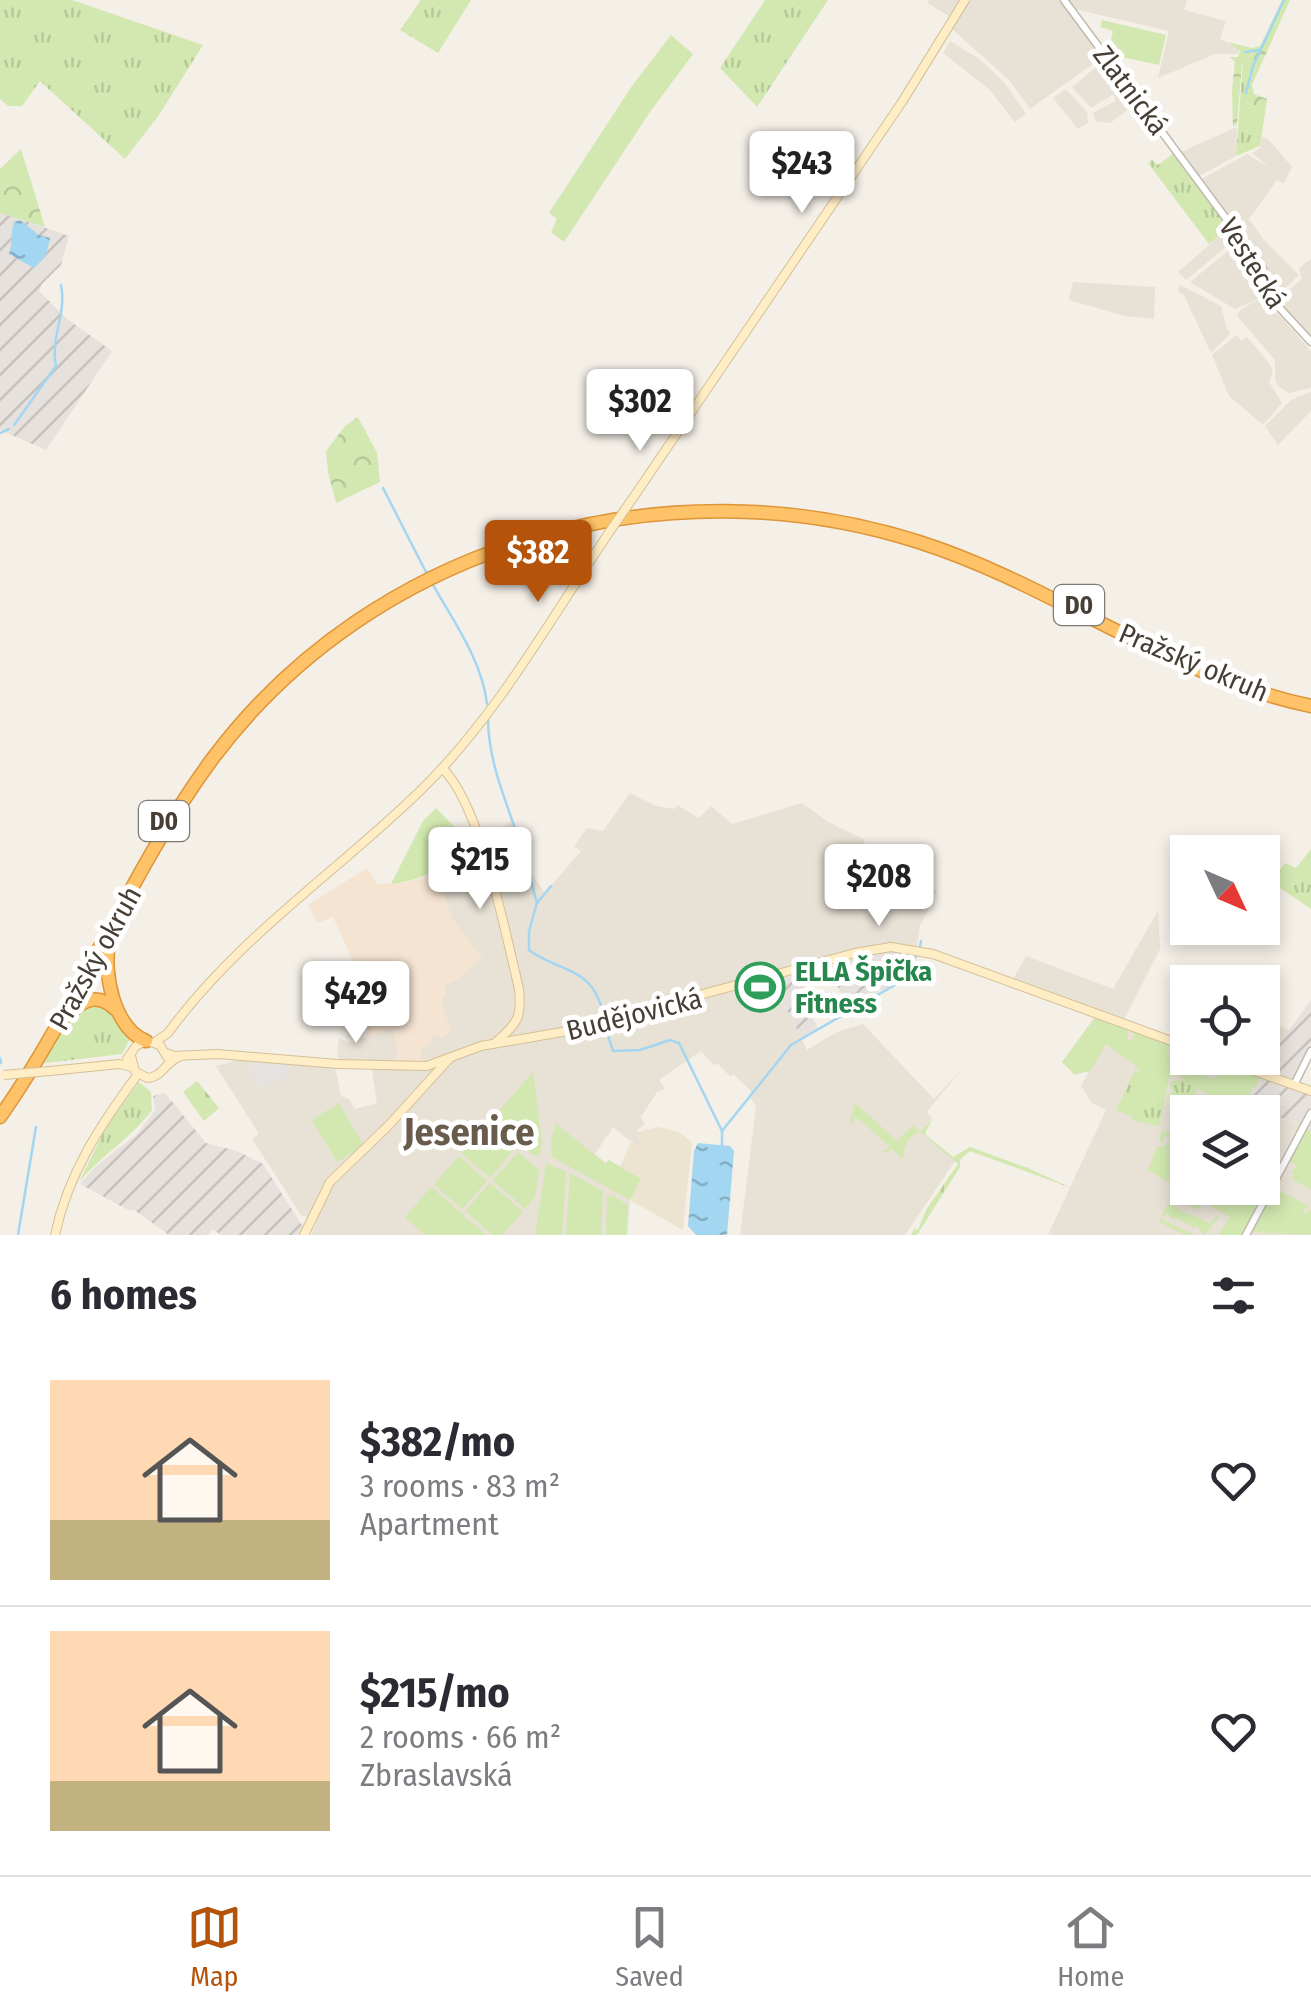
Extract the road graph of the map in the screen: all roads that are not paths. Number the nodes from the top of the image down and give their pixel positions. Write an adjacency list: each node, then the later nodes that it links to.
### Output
1 (965, 0): 7 (main road, bridge)
2 (1064, 0): 3 (street, Zlatnická)
3 (1198, 180): 4 (street, Vestecká)
4 (1311, 342)
5 (415, 582): 6 (highway, Pražský okruh / D0); 10 (highway, Pražský okruh / D0); 29 (highway, Pražský okruh / D0)
6 (1311, 703)
7 (442, 768): 8 (main road); 9 (main road)
8 (454, 779): 9 (main road); 14 (main road)
9 (430, 781): 12 (main road)
10 (120, 913): 11 (highway, Pražský okruh / D0); 15 (highway)
11 (54, 1032): 15 (highway); 31 (highway, Pražský okruh / D0)
12 (168, 1033): 15 (main road); 17 (main road)
13 (1170, 1040): 14 (main road, Budějovická)
14 (495, 1043): 19 (main road, Budějovická)
15 (142, 1046): 17 (main road); 20 (main road); 23 (main road)
16 (1311, 1050): 26 (street)
17 (165, 1051): 18 (main road, Budějovická); 21 (main road)
18 (182, 1056): 21 (main road, Budějovická); 22 (main road, Budějovická)
19 (450, 1058): 22 (main road, Budějovická); 27 (main road)
20 (119, 1064): 23 (main road); 24 (main road, bridge)
21 (166, 1064): 23 (main road, Budějovická)
22 (418, 1067): 27 (main road)
23 (135, 1071): 32 (main road)
24 (2, 1075)
25 (1266, 1075): 26 (main road)
26 (1294, 1085): 28 (main road)
27 (425, 1086): 33 (main road)
28 (1311, 1092)
29 (0, 1106)
30 (1311, 1113): 34 (street)
31 (0, 1117)
32 (54, 1235)
33 (304, 1235)
34 (1246, 1235)

